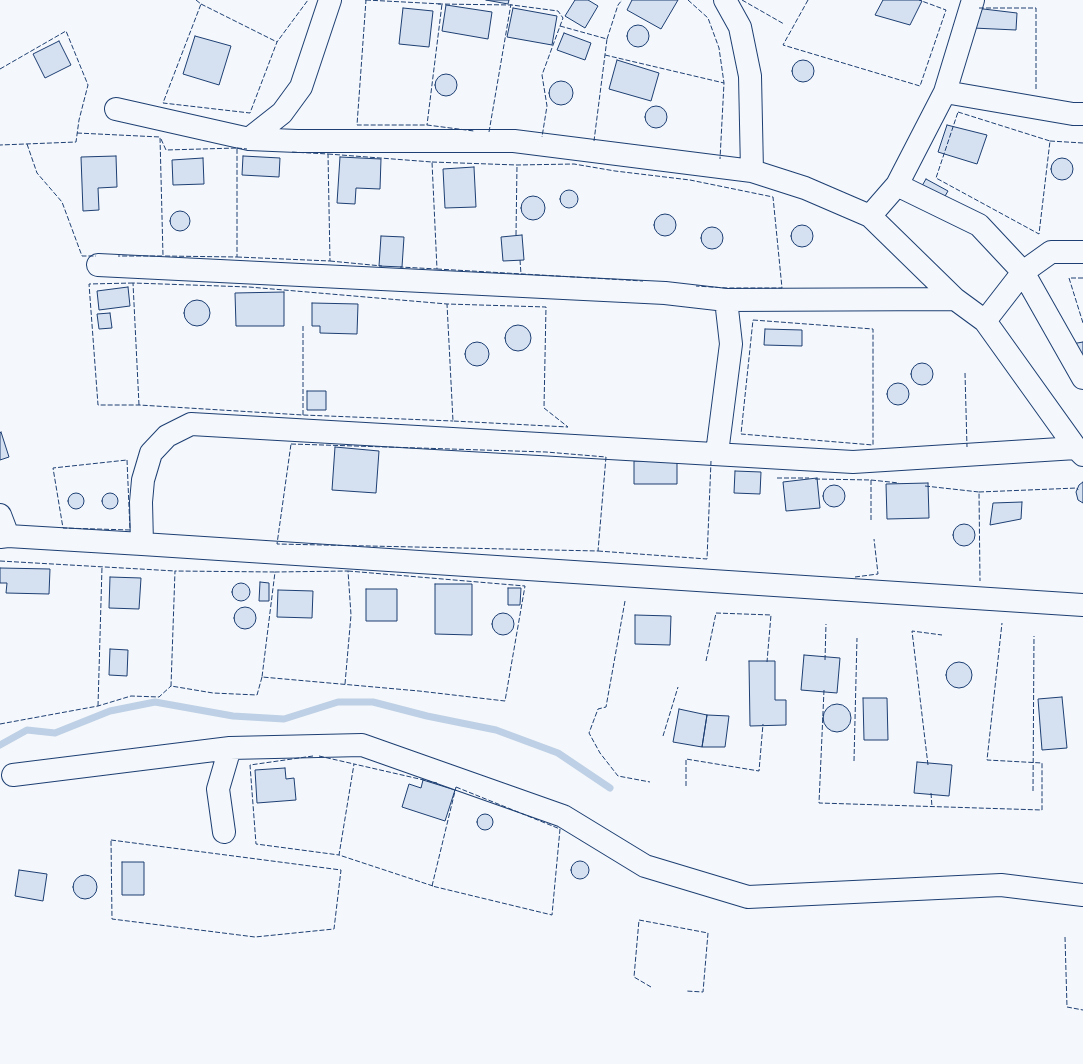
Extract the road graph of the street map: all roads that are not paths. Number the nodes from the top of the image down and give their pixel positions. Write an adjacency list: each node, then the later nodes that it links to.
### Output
1 (330, 0): 7 (street)
2 (725, 0): 8 (street)
3 (972, 0): 4 (street)
4 (945, 92): 6 (street); 9 (street)
5 (116, 109): 7 (street)
6 (1083, 114)
7 (250, 138): 8 (street)
8 (752, 171): 10 (street)
9 (897, 185): 10 (street); 13 (street)
10 (870, 216): 14 (street)
11 (1083, 252): 13 (street)
12 (98, 266): 15 (street)
13 (1023, 272): 16 (street); 17 (street)
14 (955, 299): 15 (street); 16 (street)
15 (726, 300): 19 (street)
16 (985, 321): 18 (street)
17 (1083, 378)
18 (1079, 452): 19 (street)
19 (717, 453): 22 (street)
20 (0, 515): 21 (street)
21 (4, 537): 22 (street)
22 (142, 544): 23 (street)
23 (1083, 605)
24 (230, 748): 25 (street); 26 (street); 27 (street)
25 (14, 775)
26 (224, 832)
27 (1083, 895)

